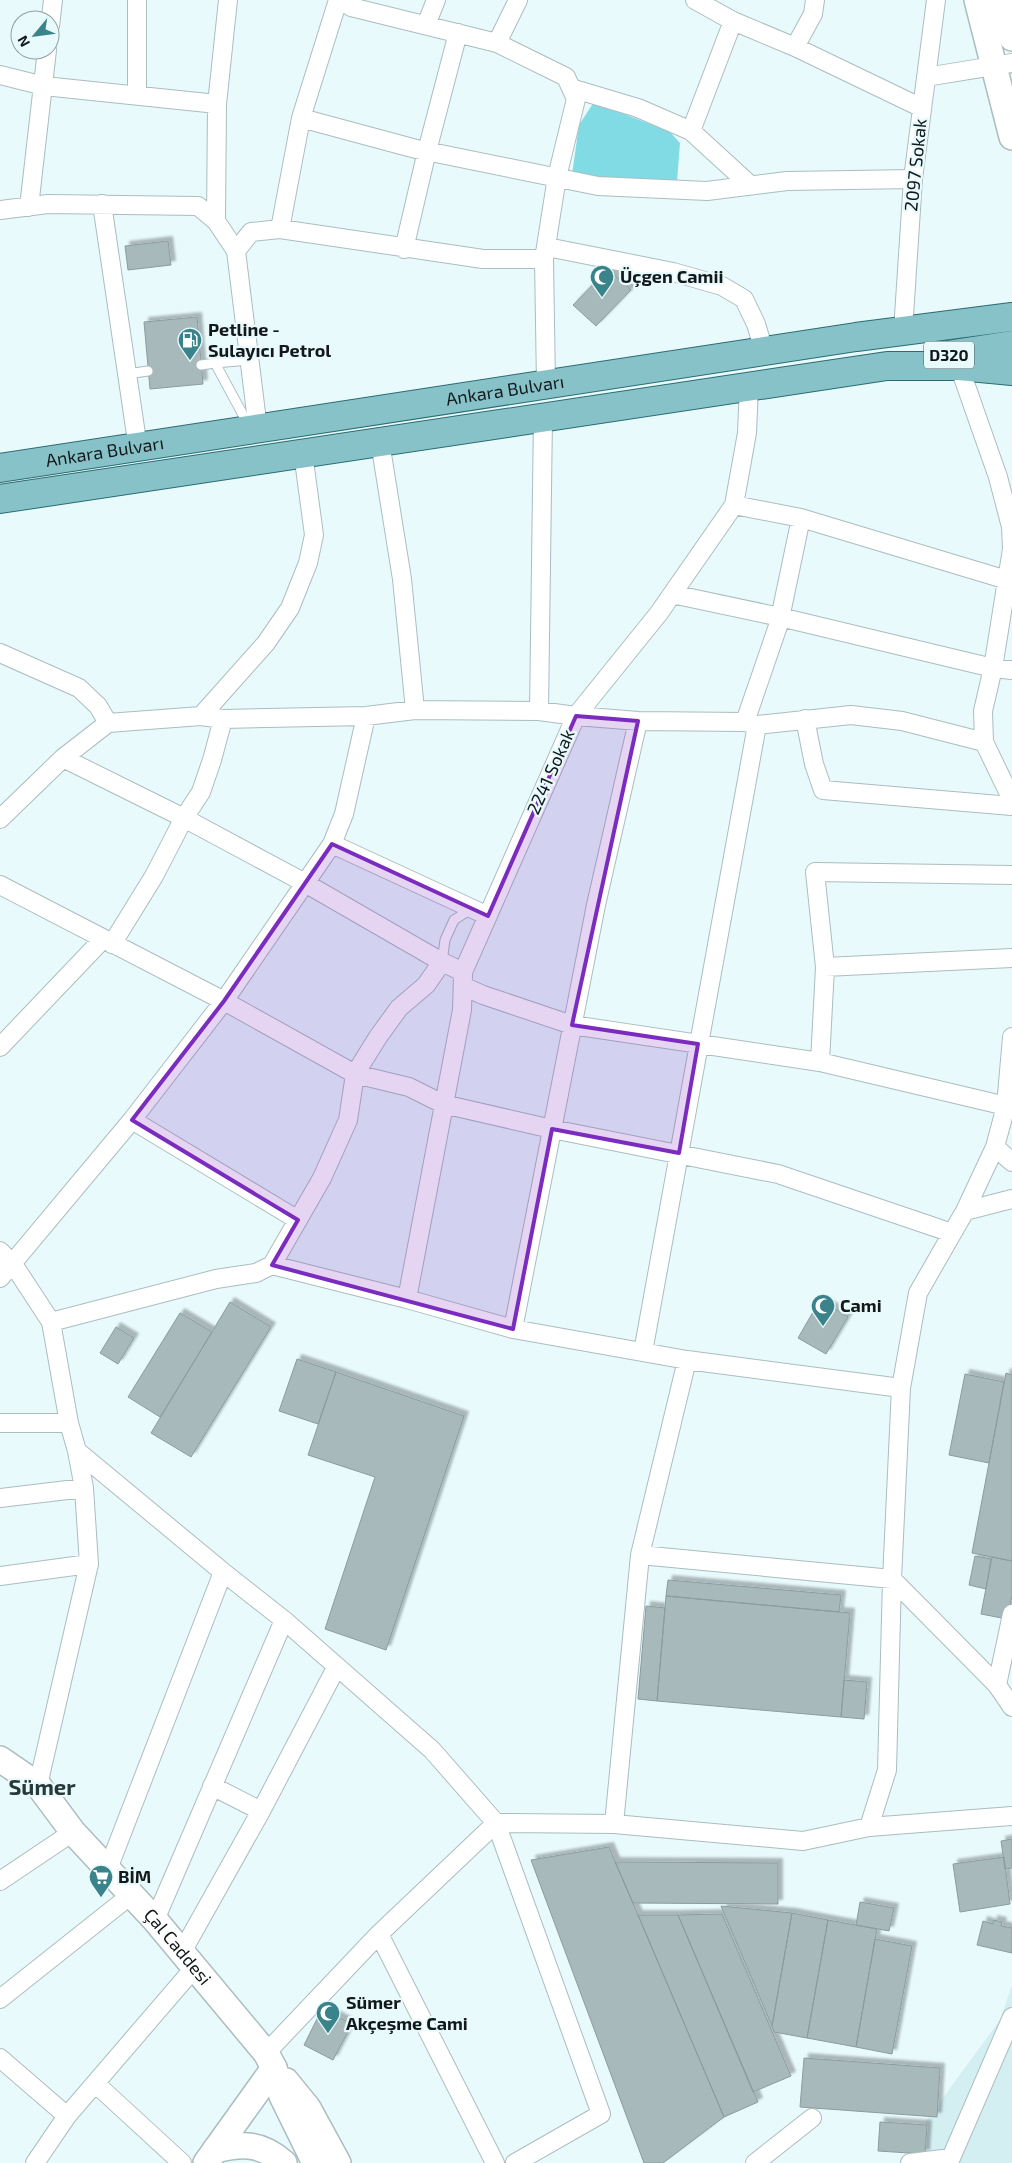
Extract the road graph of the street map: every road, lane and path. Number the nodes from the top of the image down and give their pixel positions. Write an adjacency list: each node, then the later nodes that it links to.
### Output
1 (137, 0): 24 (street)
2 (228, 0): 25 (street)
3 (338, 0): 27 (street)
4 (343, 0): 13 (street)
5 (436, 0): 13 (street)
6 (518, 0): 16 (street)
7 (696, 0): 12 (street)
8 (815, 0): 17 (street)
9 (936, 0): 21 (street, 2097 Sokak)
10 (976, 0): 19 (street)
11 (1001, 0): 15 (street)
12 (733, 21): 17 (street); 28 (street)
13 (426, 25): 14 (street)
14 (458, 33): 16 (street); 30 (street)
15 (1012, 38)
16 (497, 43): 23 (street)
17 (795, 47): 26 (street)
18 (47, 60): 22 (street)
19 (1002, 65): 21 (street); 29 (street)
20 (0, 74): 22 (street)
21 (926, 78): 26 (street, 2097 Sokak)
22 (44, 86): 24 (street); 35 (street)
23 (571, 88): 28 (street); 31 (street)
24 (137, 96): 25 (street)
25 (217, 104): 37 (street)
26 (922, 108): 32 (street, 2097 Sokak)
27 (301, 118): 30 (street); 38 (street)
28 (691, 131): 33 (street)
29 (1012, 137)
30 (427, 151): 31 (street); 39 (street)
31 (557, 177): 33 (street); 41 (street)
32 (914, 179): 33 (street); 43 (street, 2097 Sokak)
33 (750, 185)
34 (102, 204): 35 (street); 37 (street); 53 (street)
35 (29, 207): 36 (street)
36 (0, 210)
37 (216, 221): 40 (street)
38 (280, 228): 39 (street); 40 (street)
39 (404, 249): 41 (street)
40 (236, 251): 46 (street)
41 (546, 253): 45 (street); 54 (street)
42 (1012, 317): 43 (main road, Ankara Bulvarı)
43 (903, 331): 45 (main road, Ankara Bulvarı)
44 (1012, 344): 49 (main road, Ankara Bulvarı / D320)
45 (764, 351): 54 (main road, Ankara Bulvarı)
46 (249, 360): 47 (lane); 57 (street)
47 (216, 363): 48 (lane); 57 (lane)
48 (201, 364)
49 (887, 366): 50 (main road, Ankara Bulvarı); 55 (main road, Ankara Bulvarı)
50 (959, 366): 52 (main road, Ankara Bulvarı); 65 (street)
51 (148, 371): 53 (lane)
52 (1012, 371)
53 (127, 374): 59 (street)
54 (546, 385): 57 (main road, Ankara Bulvarı)
55 (749, 386): 56 (main road, Ankara Bulvarı); 63 (street)
56 (544, 417): 58 (main road, Ankara Bulvarı); 73 (street)
57 (255, 430): 59 (main road, Ankara Bulvarı)
58 (380, 442): 60 (main road, Ankara Bulvarı); 72 (street)
59 (138, 448): 61 (main road, Ankara Bulvarı)
60 (302, 454): 62 (main road, Ankara Bulvarı); 74 (street)
61 (0, 468)
62 (0, 499)
63 (734, 505): 64 (street); 67 (street)
64 (801, 518): 66 (street); 68 (street)
65 (1012, 549): 66 (street)
66 (1007, 580): 70 (street)
67 (672, 594): 68 (street); 76 (street)
68 (780, 617): 70 (street); 81 (street)
69 (0, 653): 80 (street)
70 (993, 668): 71 (street); 82 (street)
71 (1012, 670)
72 (415, 710): 73 (street); 75 (street)
73 (539, 711): 76 (street)
74 (201, 716): 77 (street); 80 (street)
75 (366, 716): 77 (street); 88 (street)
76 (576, 716): 79 (street, 2241 Sokak); 93 (street, 2241 Sokak)
77 (223, 719): 86 (street)
78 (805, 719): 81 (street, 2241 Sokak); 82 (street, 2241 Sokak); 85 (street)
79 (638, 721): 81 (street, 2241 Sokak); 100 (street)
80 (108, 723): 83 (street)
81 (751, 723): 102 (street)
82 (984, 742): 84 (street)
83 (62, 758): 86 (street); 87 (street)
84 (1010, 791)
85 (1012, 806)
86 (184, 818): 90 (street); 94 (street)
87 (0, 819)
88 (332, 844): 90 (street); 92 (street)
89 (1012, 875): 97 (street)
90 (305, 883): 96 (street); 99 (street)
91 (0, 885): 94 (street)
92 (471, 909): 93 (street); 96 (lane)
93 (488, 916): 98 (street, 2241 Sokak)
94 (108, 941): 99 (street); 103 (street)
95 (1012, 958): 97 (street)
96 (442, 962): 98 (street); 105 (street)
97 (825, 967): 104 (street)
98 (463, 979): 100 (street); 106 (street)
99 (224, 1001): 105 (street); 108 (street)
100 (572, 1025): 102 (street); 109 (street)
101 (1012, 1037): 107 (street)
102 (698, 1044): 104 (street); 111 (street)
103 (0, 1047)
104 (820, 1062): 107 (street)
105 (355, 1074): 106 (street); 115 (street)
106 (443, 1104): 109 (street); 121 (street)
107 (1006, 1106): 110 (street)
108 (132, 1120): 115 (street); 118 (street)
109 (552, 1129): 111 (street); 123 (street)
110 (995, 1147): 112 (street); 114 (street)
111 (679, 1153): 116 (street); 124 (street)
112 (1012, 1162)
113 (1012, 1199): 114 (street)
114 (965, 1211): 116 (street)
115 (298, 1220): 119 (street)
116 (952, 1233): 126 (street)
117 (0, 1251): 118 (street)
118 (12, 1264): 120 (street); 122 (street)
119 (272, 1265): 121 (street); 122 (street)
120 (0, 1278)
121 (407, 1299): 123 (street)
122 (51, 1322): 128 (street)
123 (513, 1329): 124 (street)
124 (643, 1352): 125 (street)
125 (687, 1360): 126 (street); 132 (street)
126 (901, 1388): 136 (street)
127 (0, 1423): 128 (street)
128 (69, 1423): 129 (street)
129 (77, 1451): 130 (street); 134 (street)
130 (84, 1488): 131 (street); 133 (street)
131 (0, 1498)
132 (640, 1555): 136 (street); 148 (street)
133 (89, 1564): 135 (street); 143 (street)
134 (223, 1572): 138 (street); 151 (street)
135 (0, 1576)
136 (892, 1579): 140 (street); 149 (street)
137 (1012, 1614): 140 (street)
138 (284, 1620): 139 (street); 144 (street)
139 (336, 1668): 145 (street); 147 (street)
140 (997, 1685): 141 (street)
141 (1012, 1707)
142 (0, 1759): 143 (street, Çal Caddesi)
143 (38, 1785): 150 (street, Çal Caddesi)
144 (212, 1786): 145 (street); 154 (street)
145 (261, 1811): 156 (street)
146 (1012, 1816): 149 (street)
147 (496, 1823): 148 (street); 155 (street); 171 (street)
148 (614, 1824): 149 (street)
149 (868, 1826)
150 (73, 1832): 151 (street, Çal Caddesi); 152 (street)
151 (108, 1869): 153 (street, Çal Caddesi)
152 (0, 1880)
153 (130, 1895): 154 (street, Çal Caddesi); 157 (street)
154 (155, 1920): 156 (street, Çal Caddesi)
155 (379, 1934): 160 (street); 170 (street)
156 (189, 1960): 160 (street, Çal Caddesi); 161 (street)
157 (0, 1999)
158 (1012, 2017): 173 (street)
159 (0, 2058): 162 (street)
160 (270, 2060): 164 (street); 168 (street, Çal Caddesi); 169 (street)
161 (96, 2084): 162 (street); 166 (street)
162 (68, 2116): 165 (street)
163 (812, 2118): 172 (street)
164 (211, 2156): 167 (street)
165 (35, 2163)
166 (182, 2163)
167 (284, 2163)
168 (315, 2163)
169 (338, 2163)
170 (495, 2163)
171 (515, 2163)
172 (755, 2163)
173 (910, 2163)

